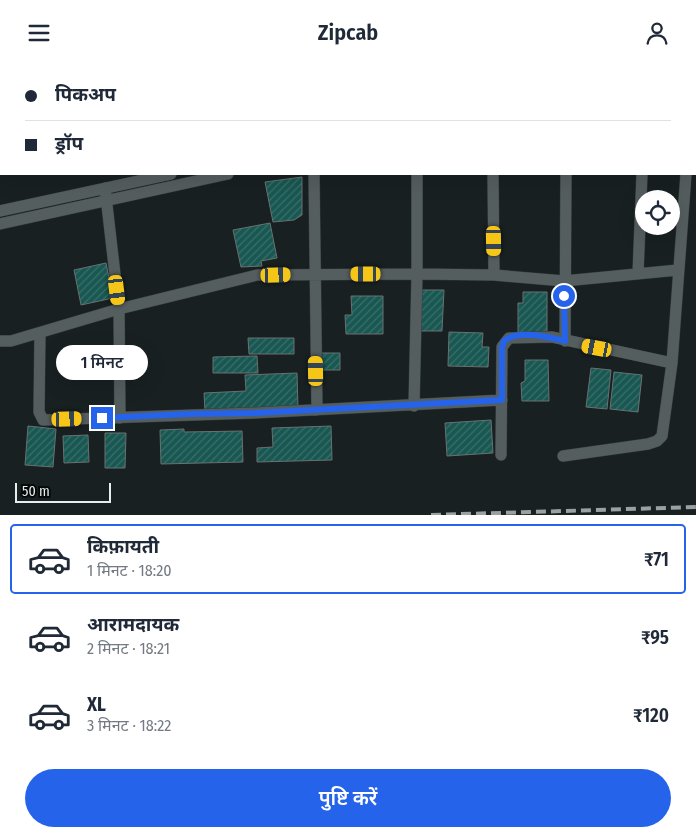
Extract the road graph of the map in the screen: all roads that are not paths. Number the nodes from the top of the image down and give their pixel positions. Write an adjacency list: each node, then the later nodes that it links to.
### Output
1 (167, 175): 9 (street)
2 (216, 175): 9 (street)
3 (314, 175): 14 (street)
4 (417, 175): 15 (street)
5 (493, 175): 17 (street)
6 (566, 175): 18 (street)
7 (642, 175): 16 (street)
8 (686, 175): 13 (street)
9 (145, 181): 10 (street)
10 (106, 193): 11 (street); 12 (street); 19 (street)
11 (0, 211)
12 (0, 224)
13 (678, 270): 16 (street); 23 (street)
14 (315, 274): 15 (street); 19 (street); 26 (street)
15 (417, 274): 17 (street); 25 (street)
16 (638, 274): 18 (street)
17 (494, 275): 18 (street)
18 (564, 281): 22 (street)
19 (119, 309): 20 (street); 27 (street)
20 (40, 333): 21 (street); 27 (street)
21 (0, 341)
22 (565, 341): 23 (street); 24 (street)
23 (672, 363): 29 (street)
24 (502, 400): 25 (street); 28 (street)
25 (414, 406): 26 (street)
26 (317, 410): 27 (street)
27 (120, 418)
28 (500, 455)
29 (563, 456)

